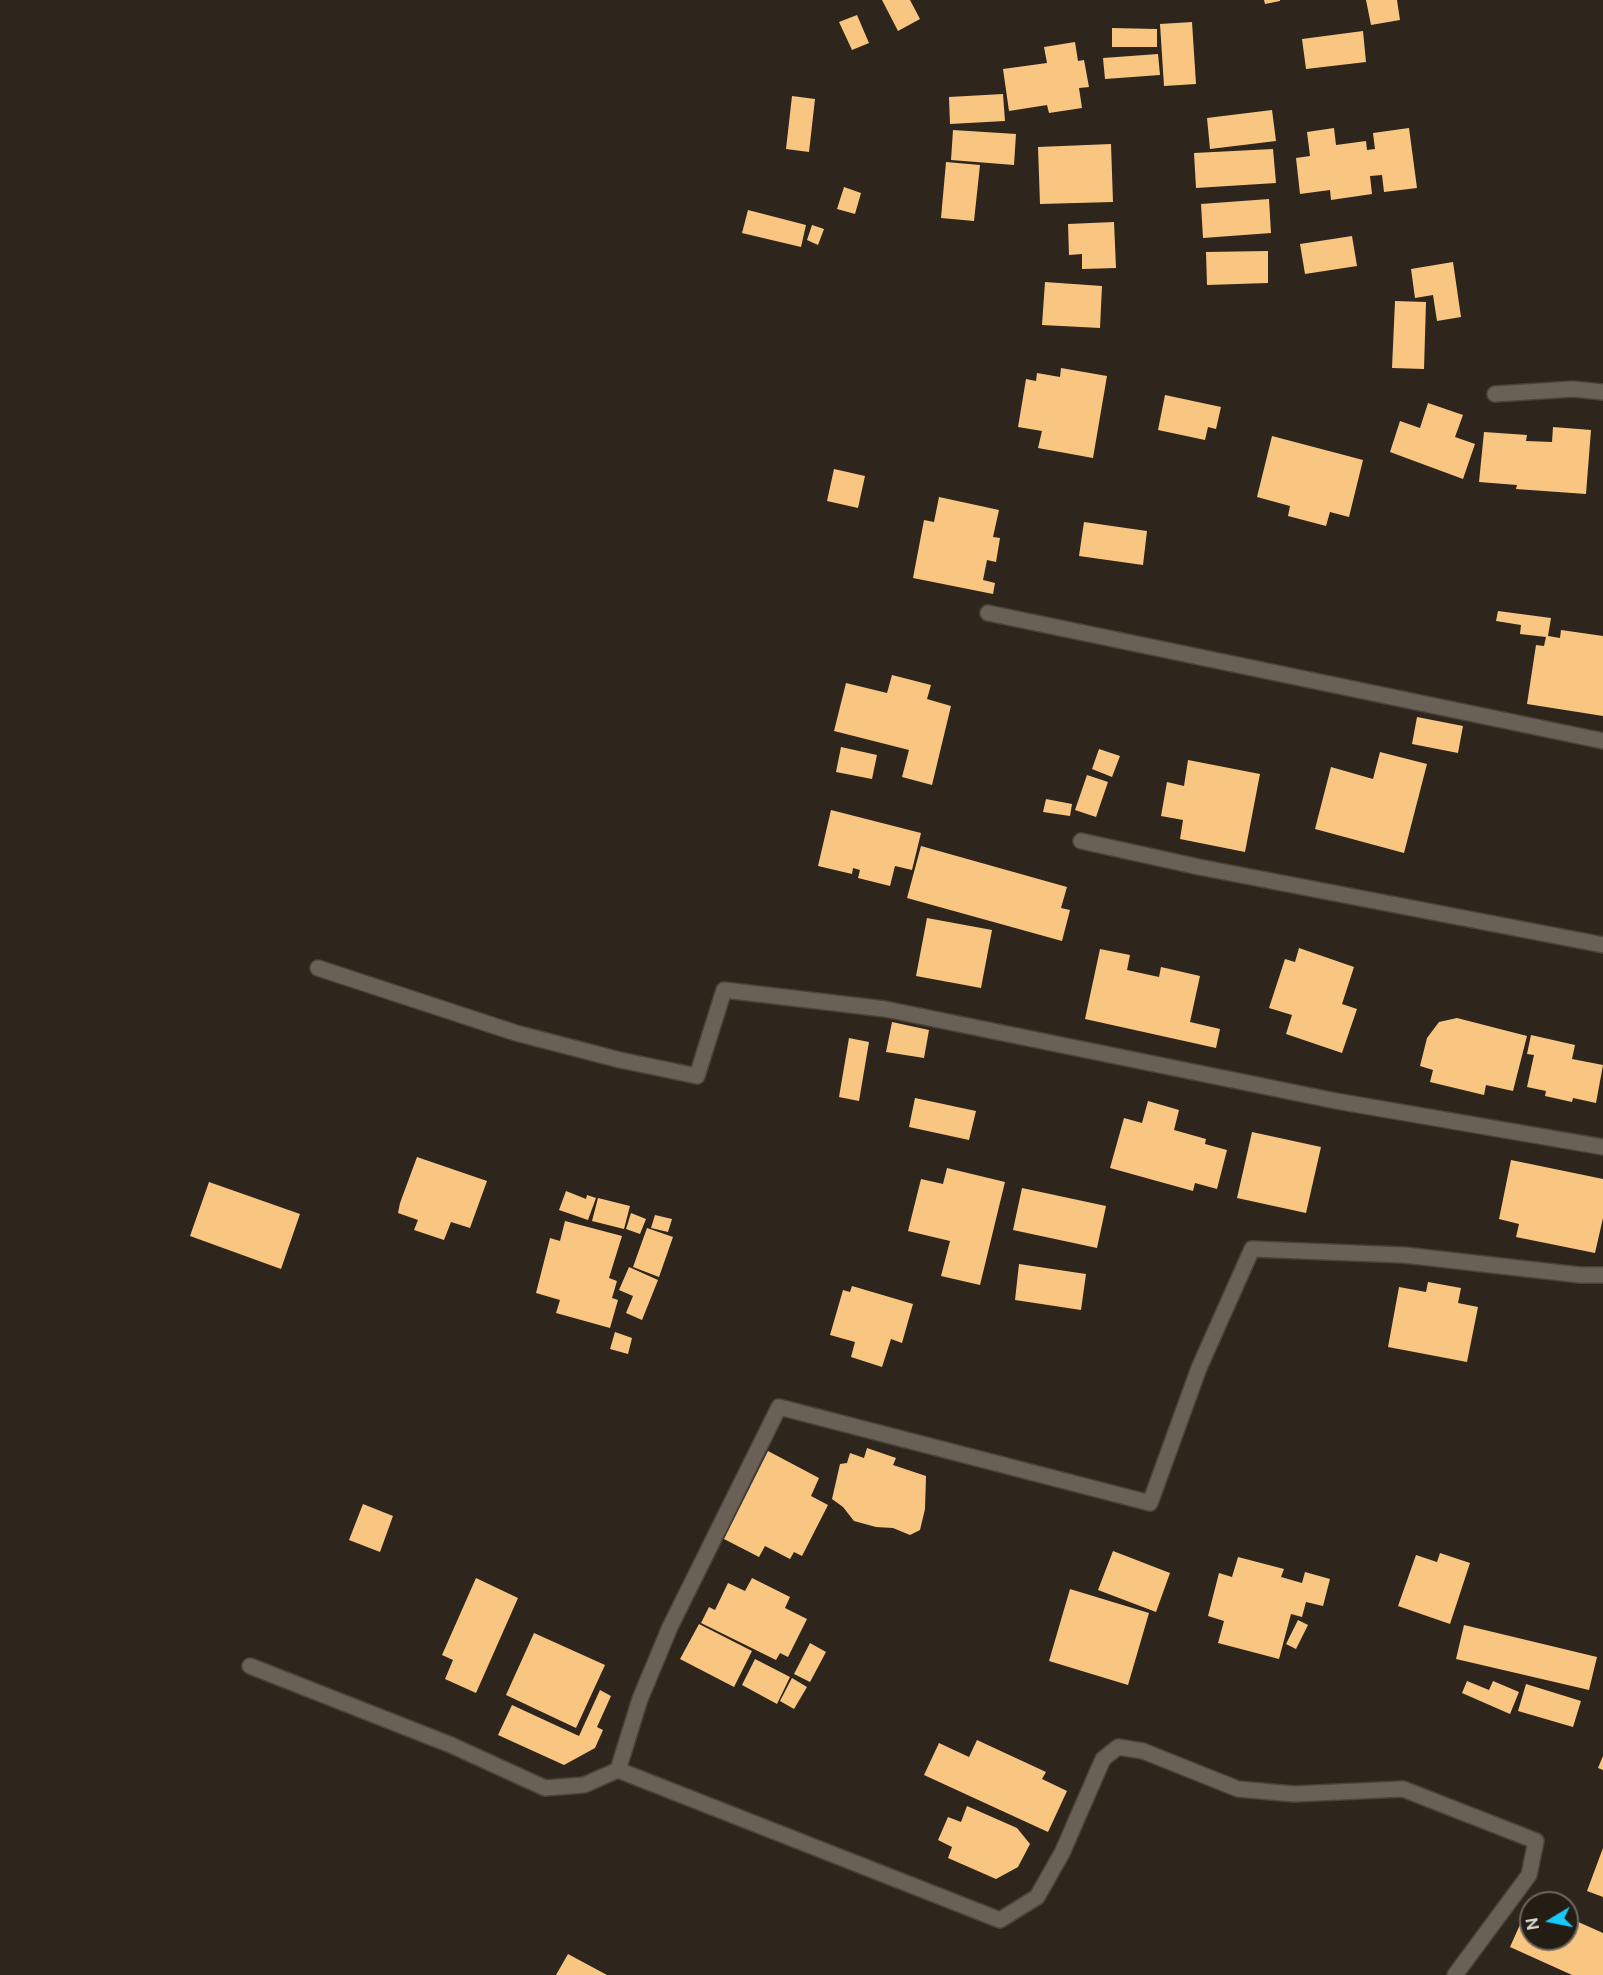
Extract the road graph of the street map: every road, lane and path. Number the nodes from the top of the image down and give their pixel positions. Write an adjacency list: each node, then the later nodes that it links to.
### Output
1 (1603, 392): 2 (street)
2 (1495, 394)
3 (988, 613): 4 (street)
4 (1603, 741)
5 (1081, 841): 6 (street)
6 (1603, 945)
7 (318, 968): 8 (street)
8 (1603, 1147)
9 (1603, 1275): 11 (street)
10 (250, 1666): 11 (street)
11 (618, 1770): 12 (street)
12 (1455, 1975)

